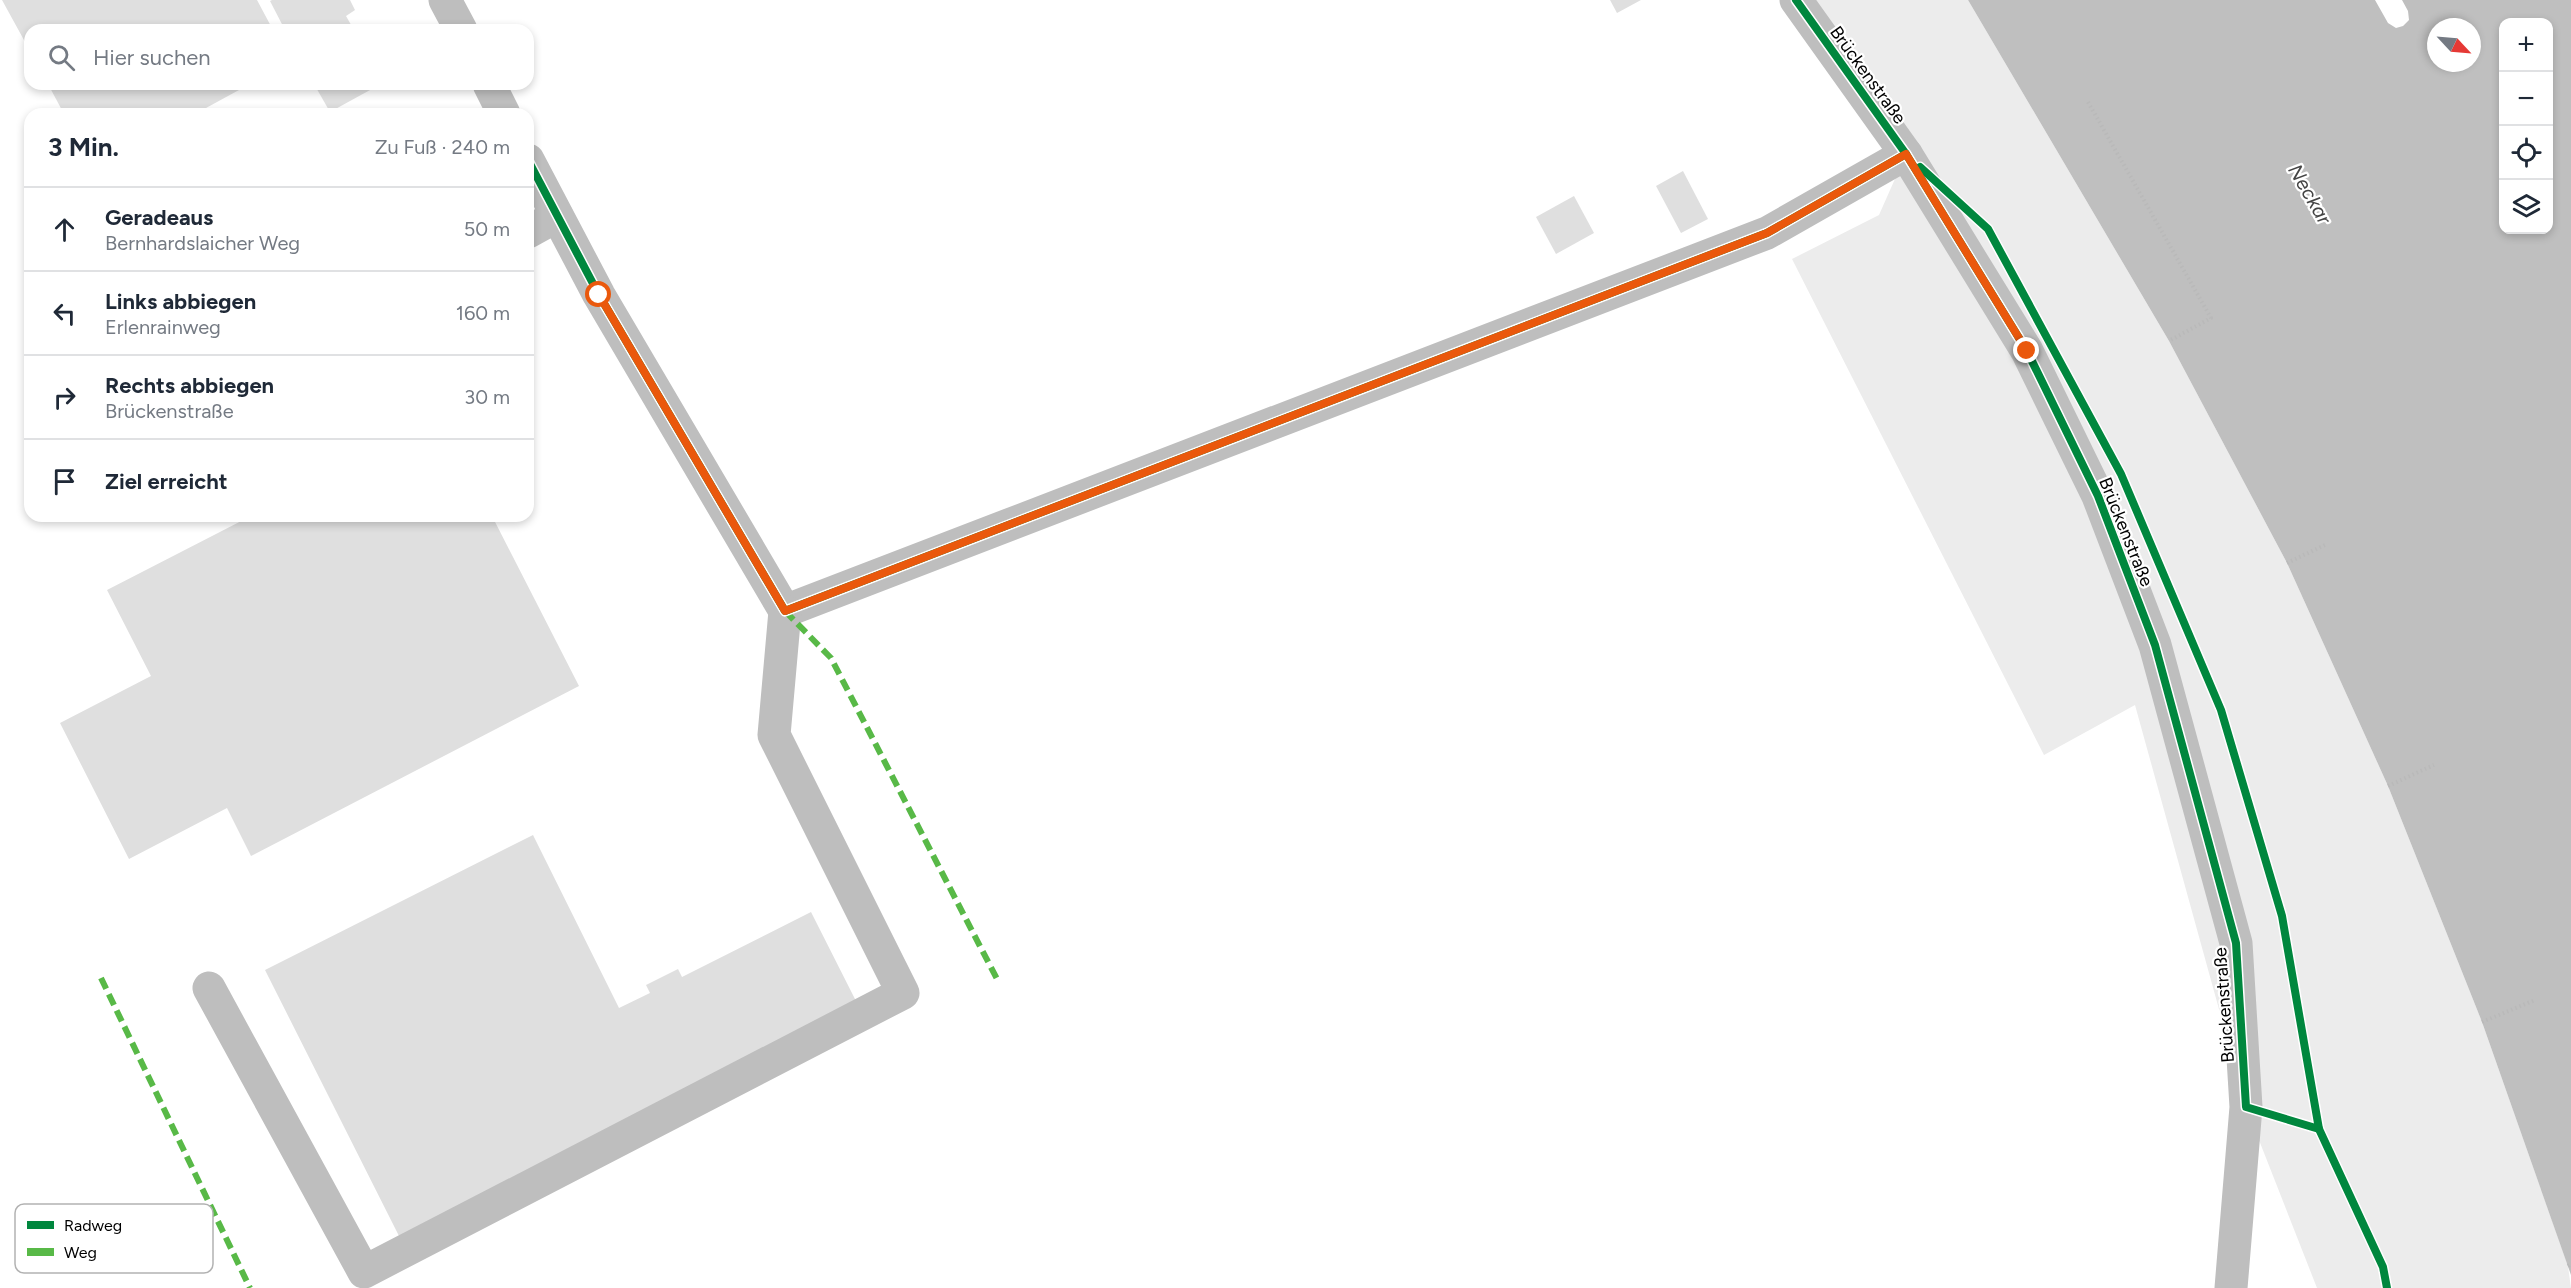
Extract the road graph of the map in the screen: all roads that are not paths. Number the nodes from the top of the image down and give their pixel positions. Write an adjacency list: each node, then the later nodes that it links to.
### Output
1 (445, 0): 3 (street)
2 (1796, 0): 4 (street, Brückenstraße)
3 (458, 24)
4 (1906, 154): 8 (street); 10 (street, Brückenstraße)
5 (534, 172): 6 (street)
6 (557, 216): 7 (street); 8 (street)
7 (534, 229)
8 (785, 611): 9 (street)
9 (209, 988)
10 (2231, 1288)

